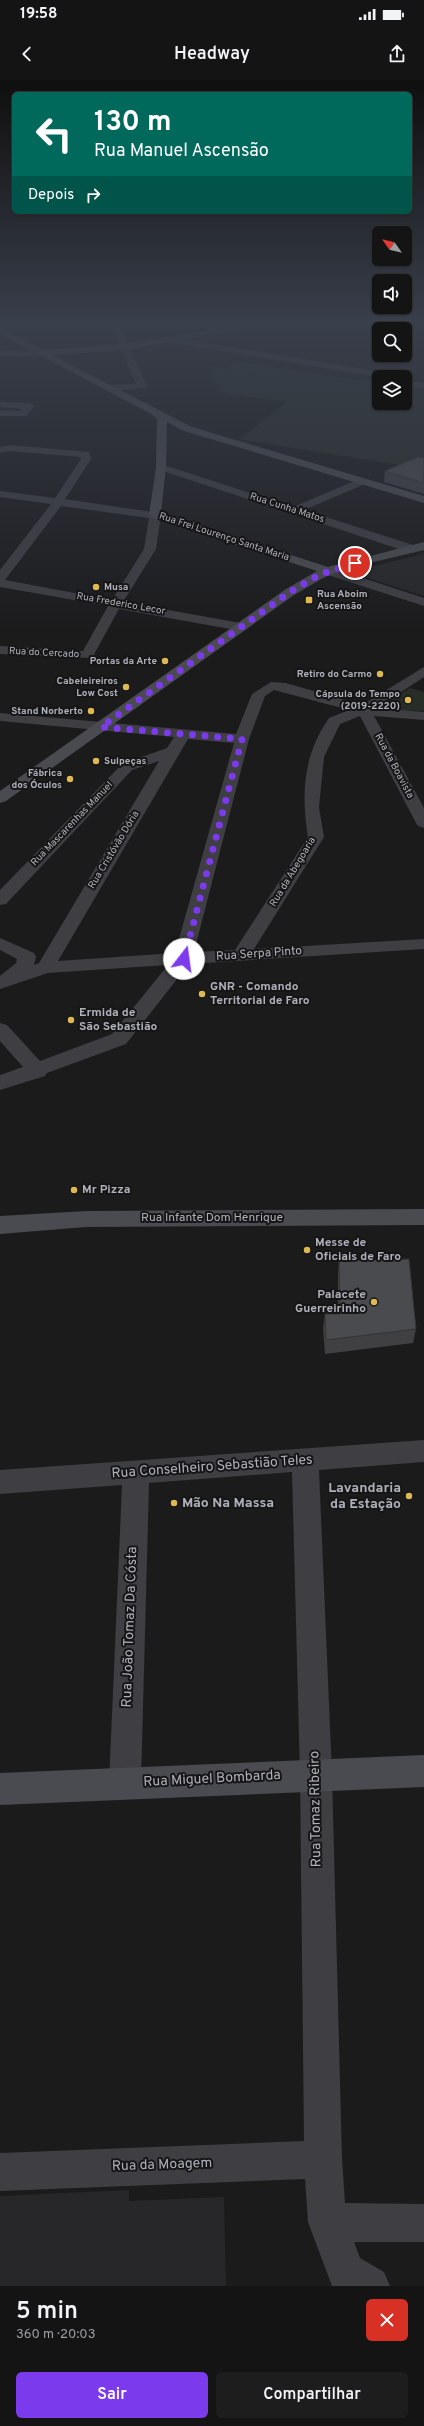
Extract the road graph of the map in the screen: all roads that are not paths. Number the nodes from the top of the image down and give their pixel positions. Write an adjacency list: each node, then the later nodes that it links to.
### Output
1 (161, 426): 4 (street)
2 (182, 426): 3 (street)
3 (188, 429): 4 (street); 7 (street)
4 (161, 433): 6 (street)
5 (0, 450): 10 (street)
6 (161, 467): 11 (street, Rua Cunha Matos); 12 (street)
7 (361, 482): 9 (street); 11 (street)
8 (0, 494): 10 (street, Rua Frei Lourenço Santa Maria)
9 (424, 500)
10 (58, 502): 12 (street, Rua Frei Lourenço Santa Maria); 15 (street)
11 (295, 510): 13 (street, Rua Cunha Matos)
12 (155, 515): 14 (street, Rua Frei Lourenço Santa Maria); 18 (street)
13 (418, 547): 14 (street)
14 (329, 571): 17 (street); 19 (street)
15 (0, 578)
16 (0, 583): 18 (street, Rua Frederico Lecor)
17 (424, 602)
18 (116, 603): 19 (street, Rua Frederico Lecor); 20 (street, Rua do Cercado)
19 (241, 627): 27 (street)
20 (0, 650)
21 (424, 672): 22 (street, Rua da Abegoaria)
22 (408, 682): 23 (street); 24 (street, Rua da Abegoaria)
23 (424, 686)
24 (364, 710): 25 (street); 29 (street); 32 (street, Rua da Boavista); 37 (street, Rua da Abegoaria)
25 (424, 716)
26 (0, 717): 27 (street)
27 (101, 727): 28 (street); 31 (street)
28 (183, 734): 29 (street); 30 (street, Rua Cristóvão Dória)
29 (242, 739): 38 (street)
30 (173, 751): 33 (street, Rua Mascarenhas Manuel); 36 (street, Rua Cristóvão Dória)
31 (0, 798)
32 (424, 823)
33 (0, 900)
34 (424, 944): 37 (street, Rua Serpa Pinto)
35 (8, 946): 36 (street); 40 (street)
36 (54, 950): 39 (street, Rua Cristóvão Dória)
37 (241, 955): 38 (street, Rua Serpa Pinto)
38 (184, 959): 39 (street, Rua Serpa Pinto); 42 (street)
39 (46, 967): 40 (street, Rua Serpa Pinto)
40 (4, 981)
41 (0, 1029): 42 (street)
42 (38, 1071): 43 (street)
43 (0, 1083)
44 (424, 1217): 45 (street, Rua Infante Dom Henrique)
45 (0, 1225)
46 (424, 1451): 47 (street, Rua Conselheiro Sebastião Teles)
47 (305, 1460): 48 (street, Rua Conselheiro Sebastião Teles); 51 (street, Rua Tomaz Ribeiro)
48 (136, 1472): 49 (street, Rua Conselheiro Sebastião Teles); 52 (street, Rua João Tomaz Da Cósta)
49 (0, 1482)
50 (424, 1771): 51 (street, Rua Miguel Bombarda)
51 (316, 1774): 52 (street, Rua Miguel Bombarda); 54 (street, Rua Tomaz Ribeiro)
52 (125, 1783): 53 (street, Rua Miguel Bombarda)
53 (0, 1789)
54 (323, 2159): 55 (street, Rua da Moagem); 56 (street, Rua Tomaz Ribeiro)
55 (0, 2172)
56 (327, 2222): 57 (street); 58 (street, Rua Tomaz Ribeiro)
57 (424, 2223)
58 (370, 2286)

